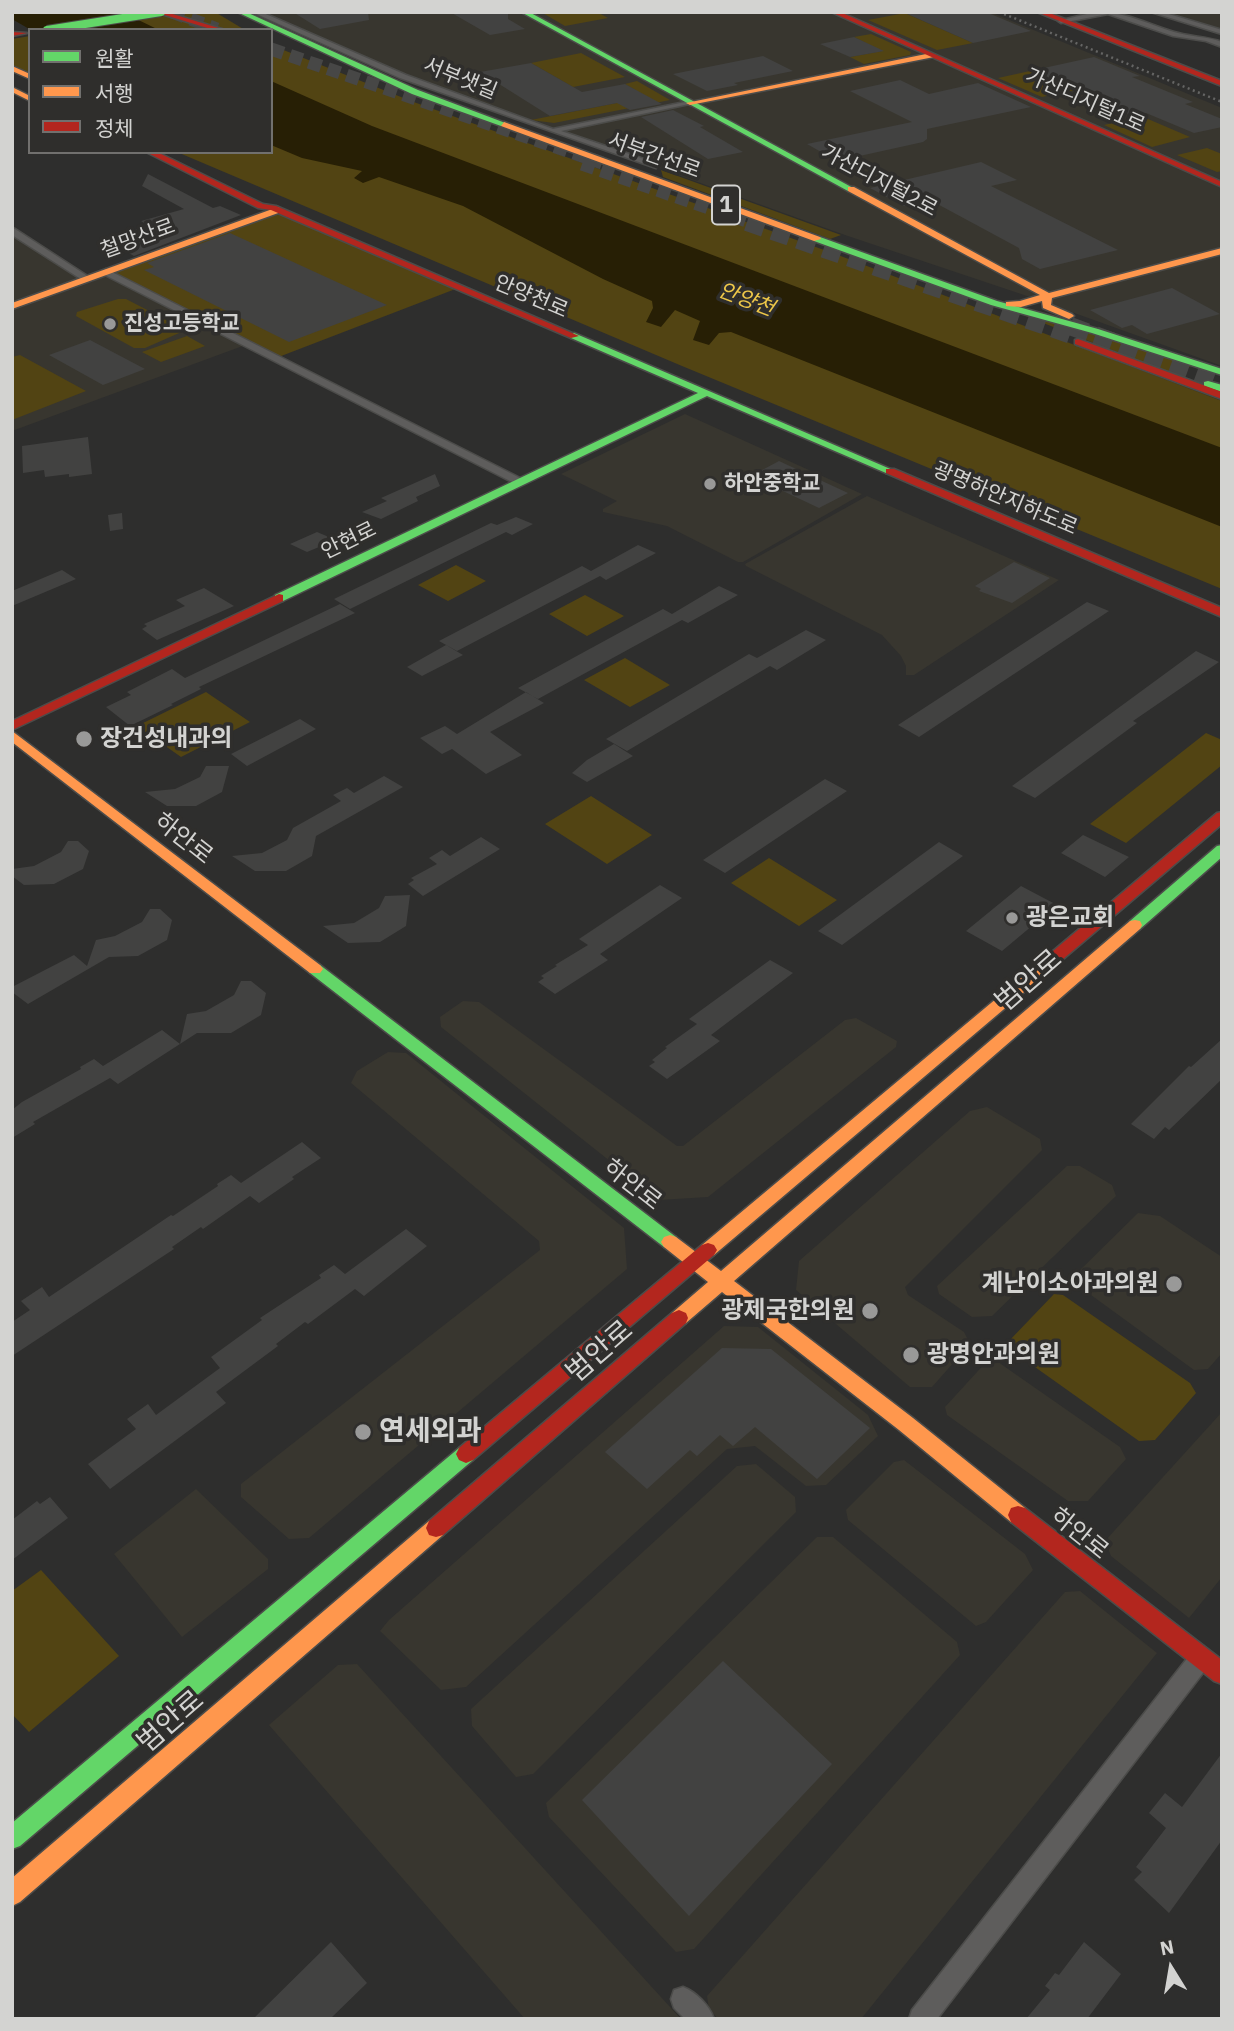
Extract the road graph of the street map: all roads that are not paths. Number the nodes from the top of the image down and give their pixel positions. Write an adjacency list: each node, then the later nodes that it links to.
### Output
1 (159, 12): 12 (main road, bridge); 13 (main road)
2 (203, 12): 14 (main road)
3 (224, 12): 15 (main road)
4 (240, 12): 17 (main road, 서부간선로 / 1)
5 (254, 12): 22 (main road); 35 (street, 서부샛길)
6 (524, 12): 34 (main road, 가산디지털2로)
7 (835, 12): 23 (main road, 가산디지털1로)
8 (1040, 12): 11 (main road)
9 (1108, 12): 11 (street); 21 (street)
10 (1154, 12): 18 (street)
11 (1061, 21): 27 (main road)
12 (59, 28)
13 (215, 28)
14 (238, 28)
15 (256, 28)
16 (273, 28): 22 (main road, 서부간선로 / 1)
17 (273, 28)
18 (1222, 33)
19 (273, 37): 30 (main road, 서부간선로 / 1)
20 (273, 42): 30 (main road)
21 (1222, 45)
22 (312, 47): 43 (main road, 서부간선로 / 1)
23 (931, 55): 34 (main road); 39 (main road, 가산디지털1로)
24 (12, 68): 26 (main road)
25 (12, 75): 29 (main road)
26 (28, 76)
27 (1219, 82)
28 (12, 83): 32 (main road)
29 (28, 83)
30 (386, 86): 51 (main road, 서부간선로 / 1)
31 (12, 89): 33 (main road)
32 (28, 92)
33 (28, 98)
34 (690, 103): 35 (street); 46 (main road, 가산디지털2로)
35 (550, 131): 38 (street, 서부샛길)
36 (154, 154): 40 (main road)
37 (168, 154): 40 (main road)
38 (656, 166)
39 (1222, 185)
40 (275, 209): 44 (main road, 철망산로); 50 (main road, 안양천로)
41 (12, 231): 45 (street)
42 (1222, 251): 46 (main road)
43 (879, 261): 46 (main road); 48 (main road, 서부간선로 / 1)
44 (106, 272): 45 (main road, 철망산로); 53 (street)
45 (87, 279): 47 (main road, 철망산로)
46 (1048, 296): 48 (main road, 가산디지털2로)
47 (12, 306)
48 (1178, 357): 49 (main road, 서부간선로 / 1)
49 (1218, 381)
50 (704, 394): 52 (main road, 안양천로); 53 (main road, 안현로)
51 (1222, 396)
52 (772, 423): 54 (main road); 55 (main road, 광명하안지하도로); 56 (main road)
53 (520, 482): 57 (main road, 안현로)
54 (1222, 597)
55 (1222, 613)
56 (1222, 630)
57 (12, 726)
58 (12, 735): 61 (main road, 하안로)
59 (1222, 816): 61 (main road, 범안로)
60 (1222, 849): 62 (main road, 범안로)
61 (694, 1261): 62 (main road, 하안로); 65 (main road, 범안로)
62 (721, 1282): 63 (main road, 하안로); 66 (main road, 범안로)
63 (1201, 1658): 64 (main road, 하안로); 69 (street)
64 (1222, 1674)
65 (12, 1838)
66 (12, 1894)
67 (683, 1999): 68 (street)
68 (702, 2019)
69 (921, 2019)

